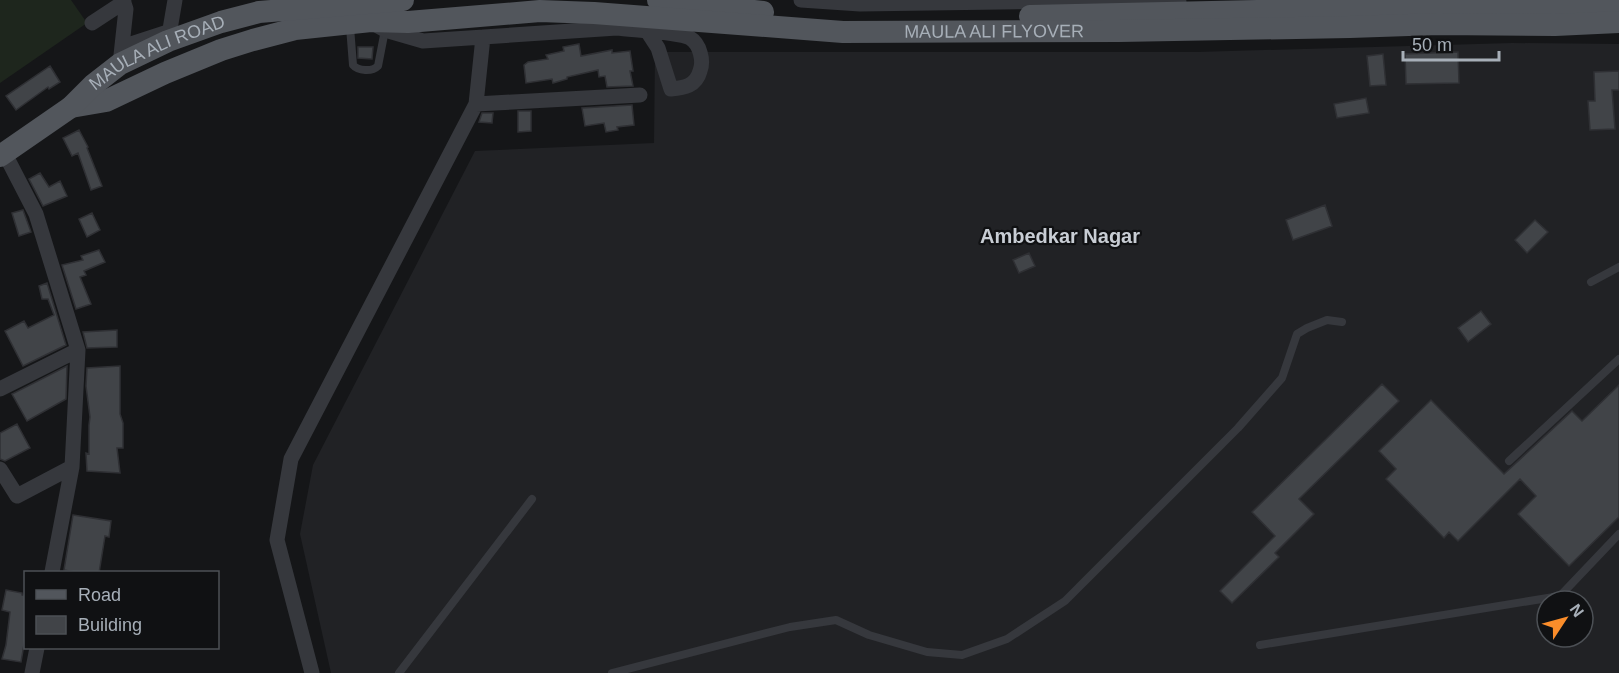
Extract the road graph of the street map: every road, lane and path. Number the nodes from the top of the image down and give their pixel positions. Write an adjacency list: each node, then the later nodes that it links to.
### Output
1 (175, 0): 17 (street)
2 (403, 0): 12 (main road)
3 (658, 0): 10 (main road, MAULA ALI FLYOVER)
4 (801, 0): 9 (street)
5 (1282, 0): 6 (street); 8 (street)
6 (1292, 0)
7 (123, 1): 14 (street); 20 (street)
8 (1204, 1): 9 (street)
9 (860, 2)
10 (1619, 3)
11 (324, 16): 12 (main road, MAULA ALI ROAD); 15 (main road, MAULA ALI ROAD); 19 (main road, MAULA ALI ROAD)
12 (368, 16): 12 (lane); 13 (main road, MAULA ALI FLYOVER); 18 (street)
13 (1619, 22)
14 (92, 23)
15 (213, 26): 17 (main road, MAULA ALI ROAD); 19 (main road)
16 (647, 31): 18 (street)
17 (169, 36): 20 (main road, MAULA ALI ROAD)
18 (483, 37): 22 (street)
19 (221, 50): 23 (main road, MAULA ALI ROAD)
20 (121, 55): 23 (main road, MAULA ALI ROAD)
21 (639, 95): 22 (street)
22 (476, 104): 40 (street)
23 (71, 107): 24 (main road, MAULA ALI ROAD)
24 (2, 155): 28 (street)
25 (1619, 267): 26 (lane)
26 (1592, 282)
27 (1342, 322): 42 (lane)
28 (78, 350): 30 (street); 32 (street)
29 (1619, 359): 31 (lane)
30 (0, 389)
31 (1509, 461)
32 (72, 467): 33 (street); 36 (street)
33 (0, 469)
34 (532, 499): 41 (lane)
35 (1619, 534): 37 (lane)
36 (52, 571)
37 (1260, 645)
38 (37, 649): 39 (street)
39 (32, 673)
40 (312, 673)
41 (399, 673)
42 (612, 673)

